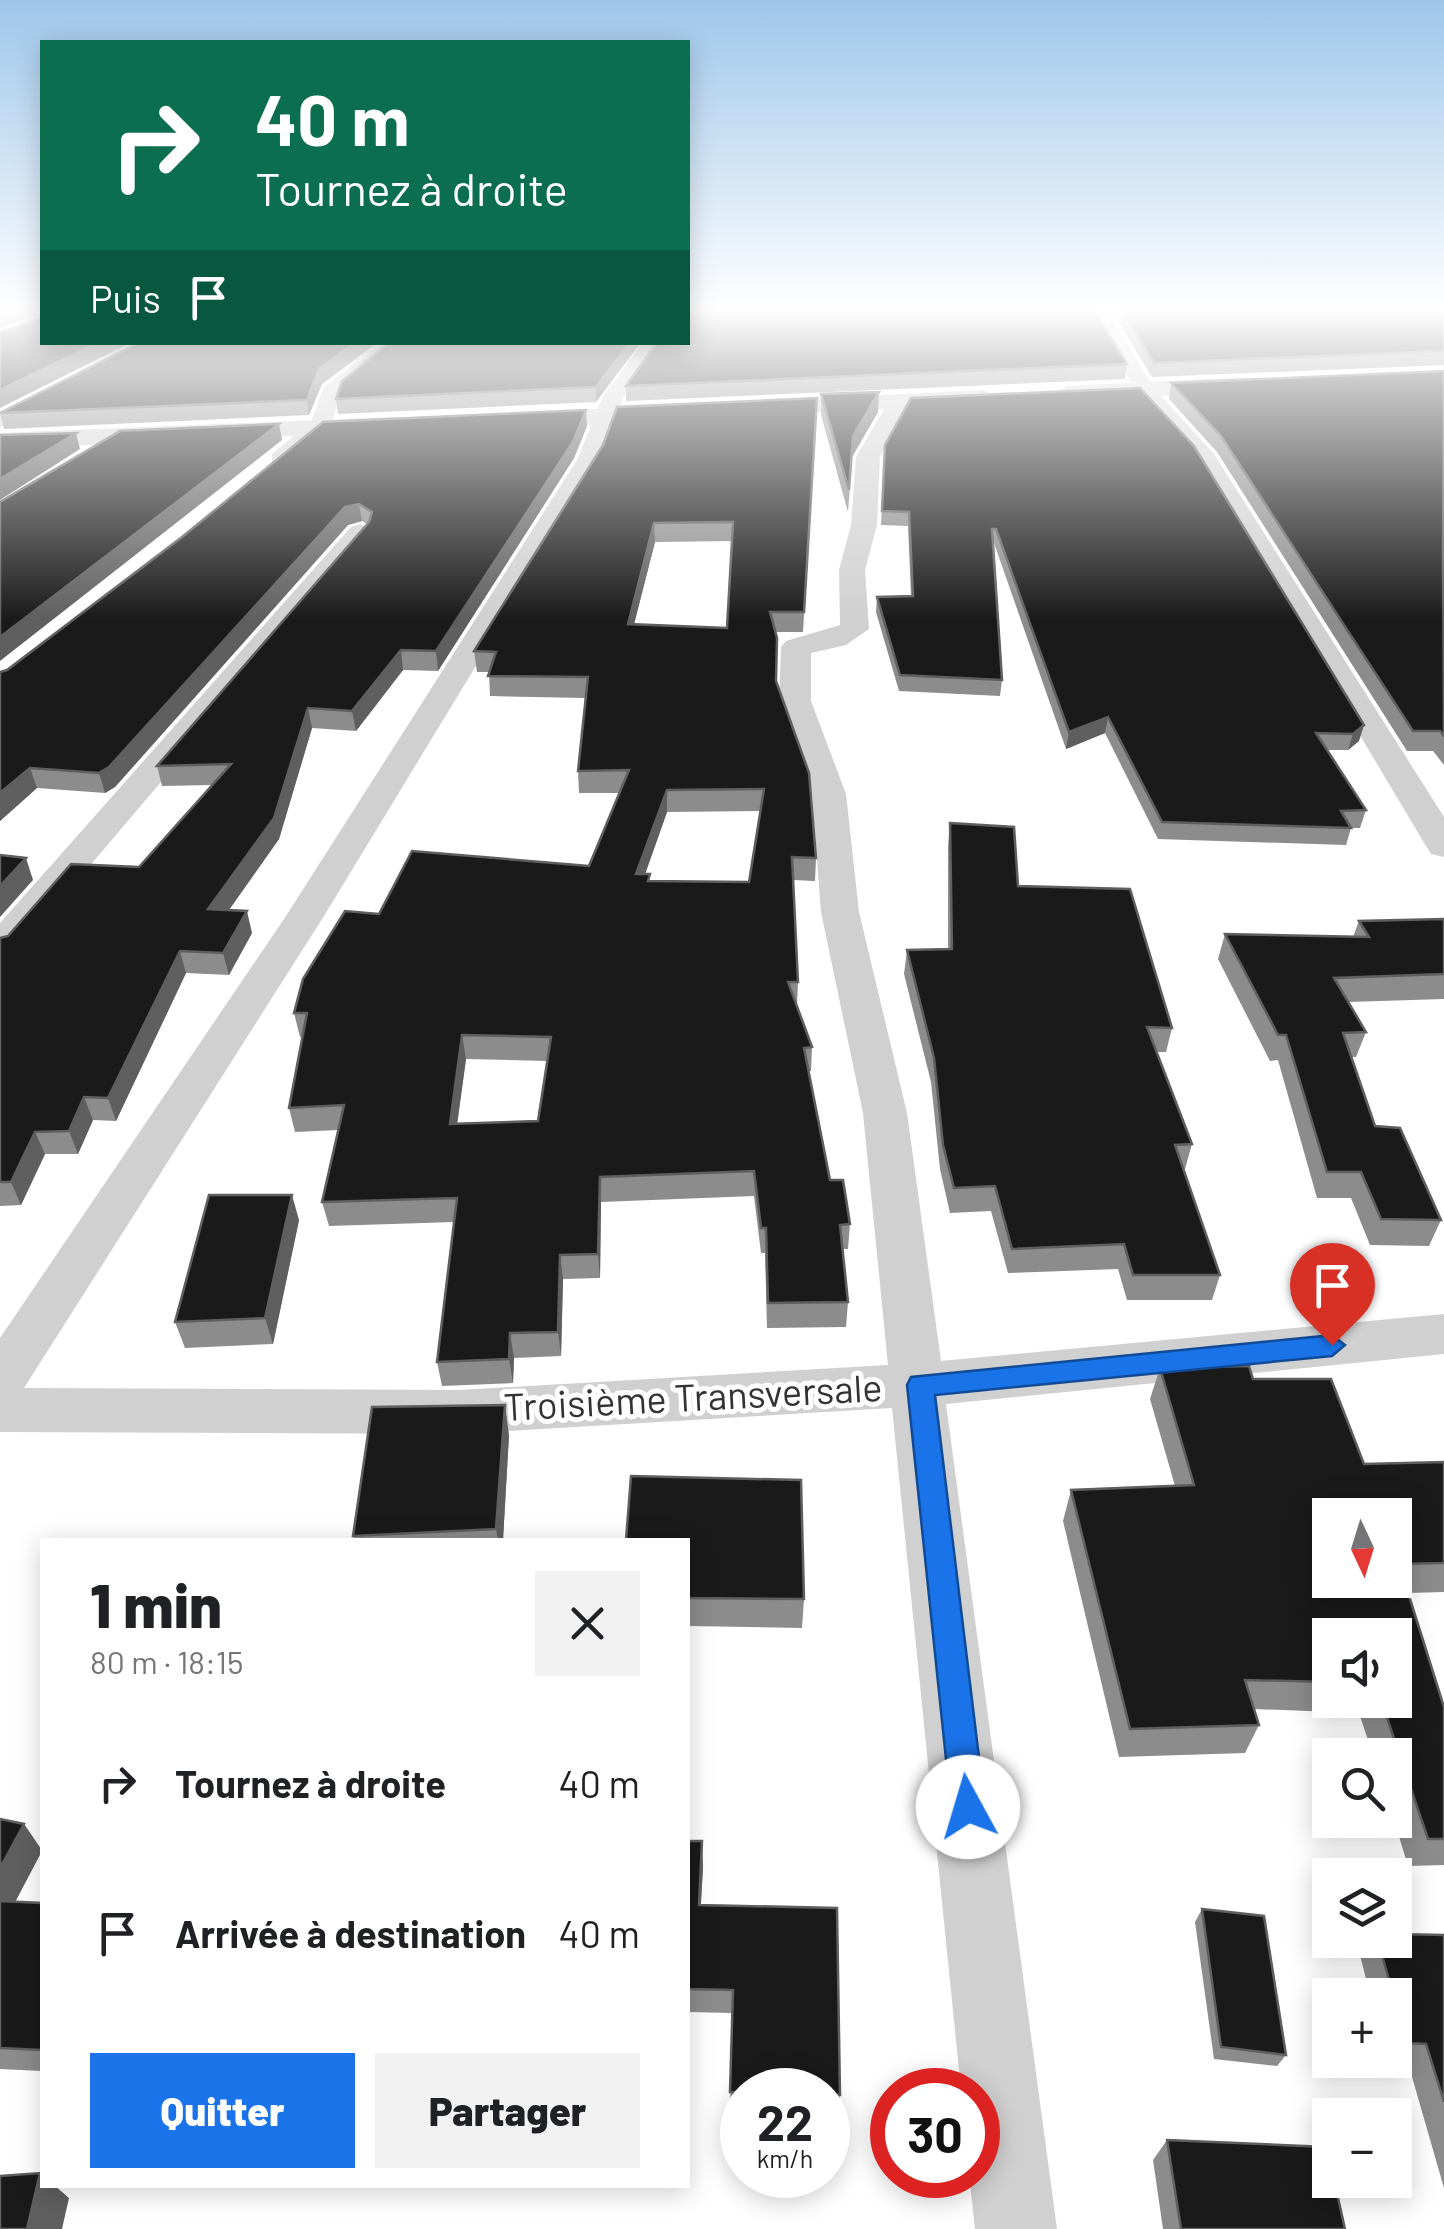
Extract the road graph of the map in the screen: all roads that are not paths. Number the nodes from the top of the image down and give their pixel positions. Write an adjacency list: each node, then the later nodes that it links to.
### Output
1 (324, 412): 9 (street)
2 (604, 412): 6 (street)
3 (686, 412): 6 (street)
4 (893, 412): 19 (street)
5 (1165, 412): 15 (street)
6 (602, 416): 7 (street); 18 (street)
7 (485, 422)
8 (427, 424): 9 (street)
9 (321, 425): 10 (street); 13 (street)
10 (122, 434): 11 (street); 12 (street)
11 (0, 440)
12 (76, 466)
13 (265, 471)
14 (360, 532): 16 (street)
15 (1444, 846)
16 (0, 947)
17 (1444, 1334): 19 (street, Troisième Transversale)
18 (0, 1381)
19 (920, 1385): 20 (street, Troisième Transversale); 21 (street)
20 (0, 1410)
21 (1016, 2229)

